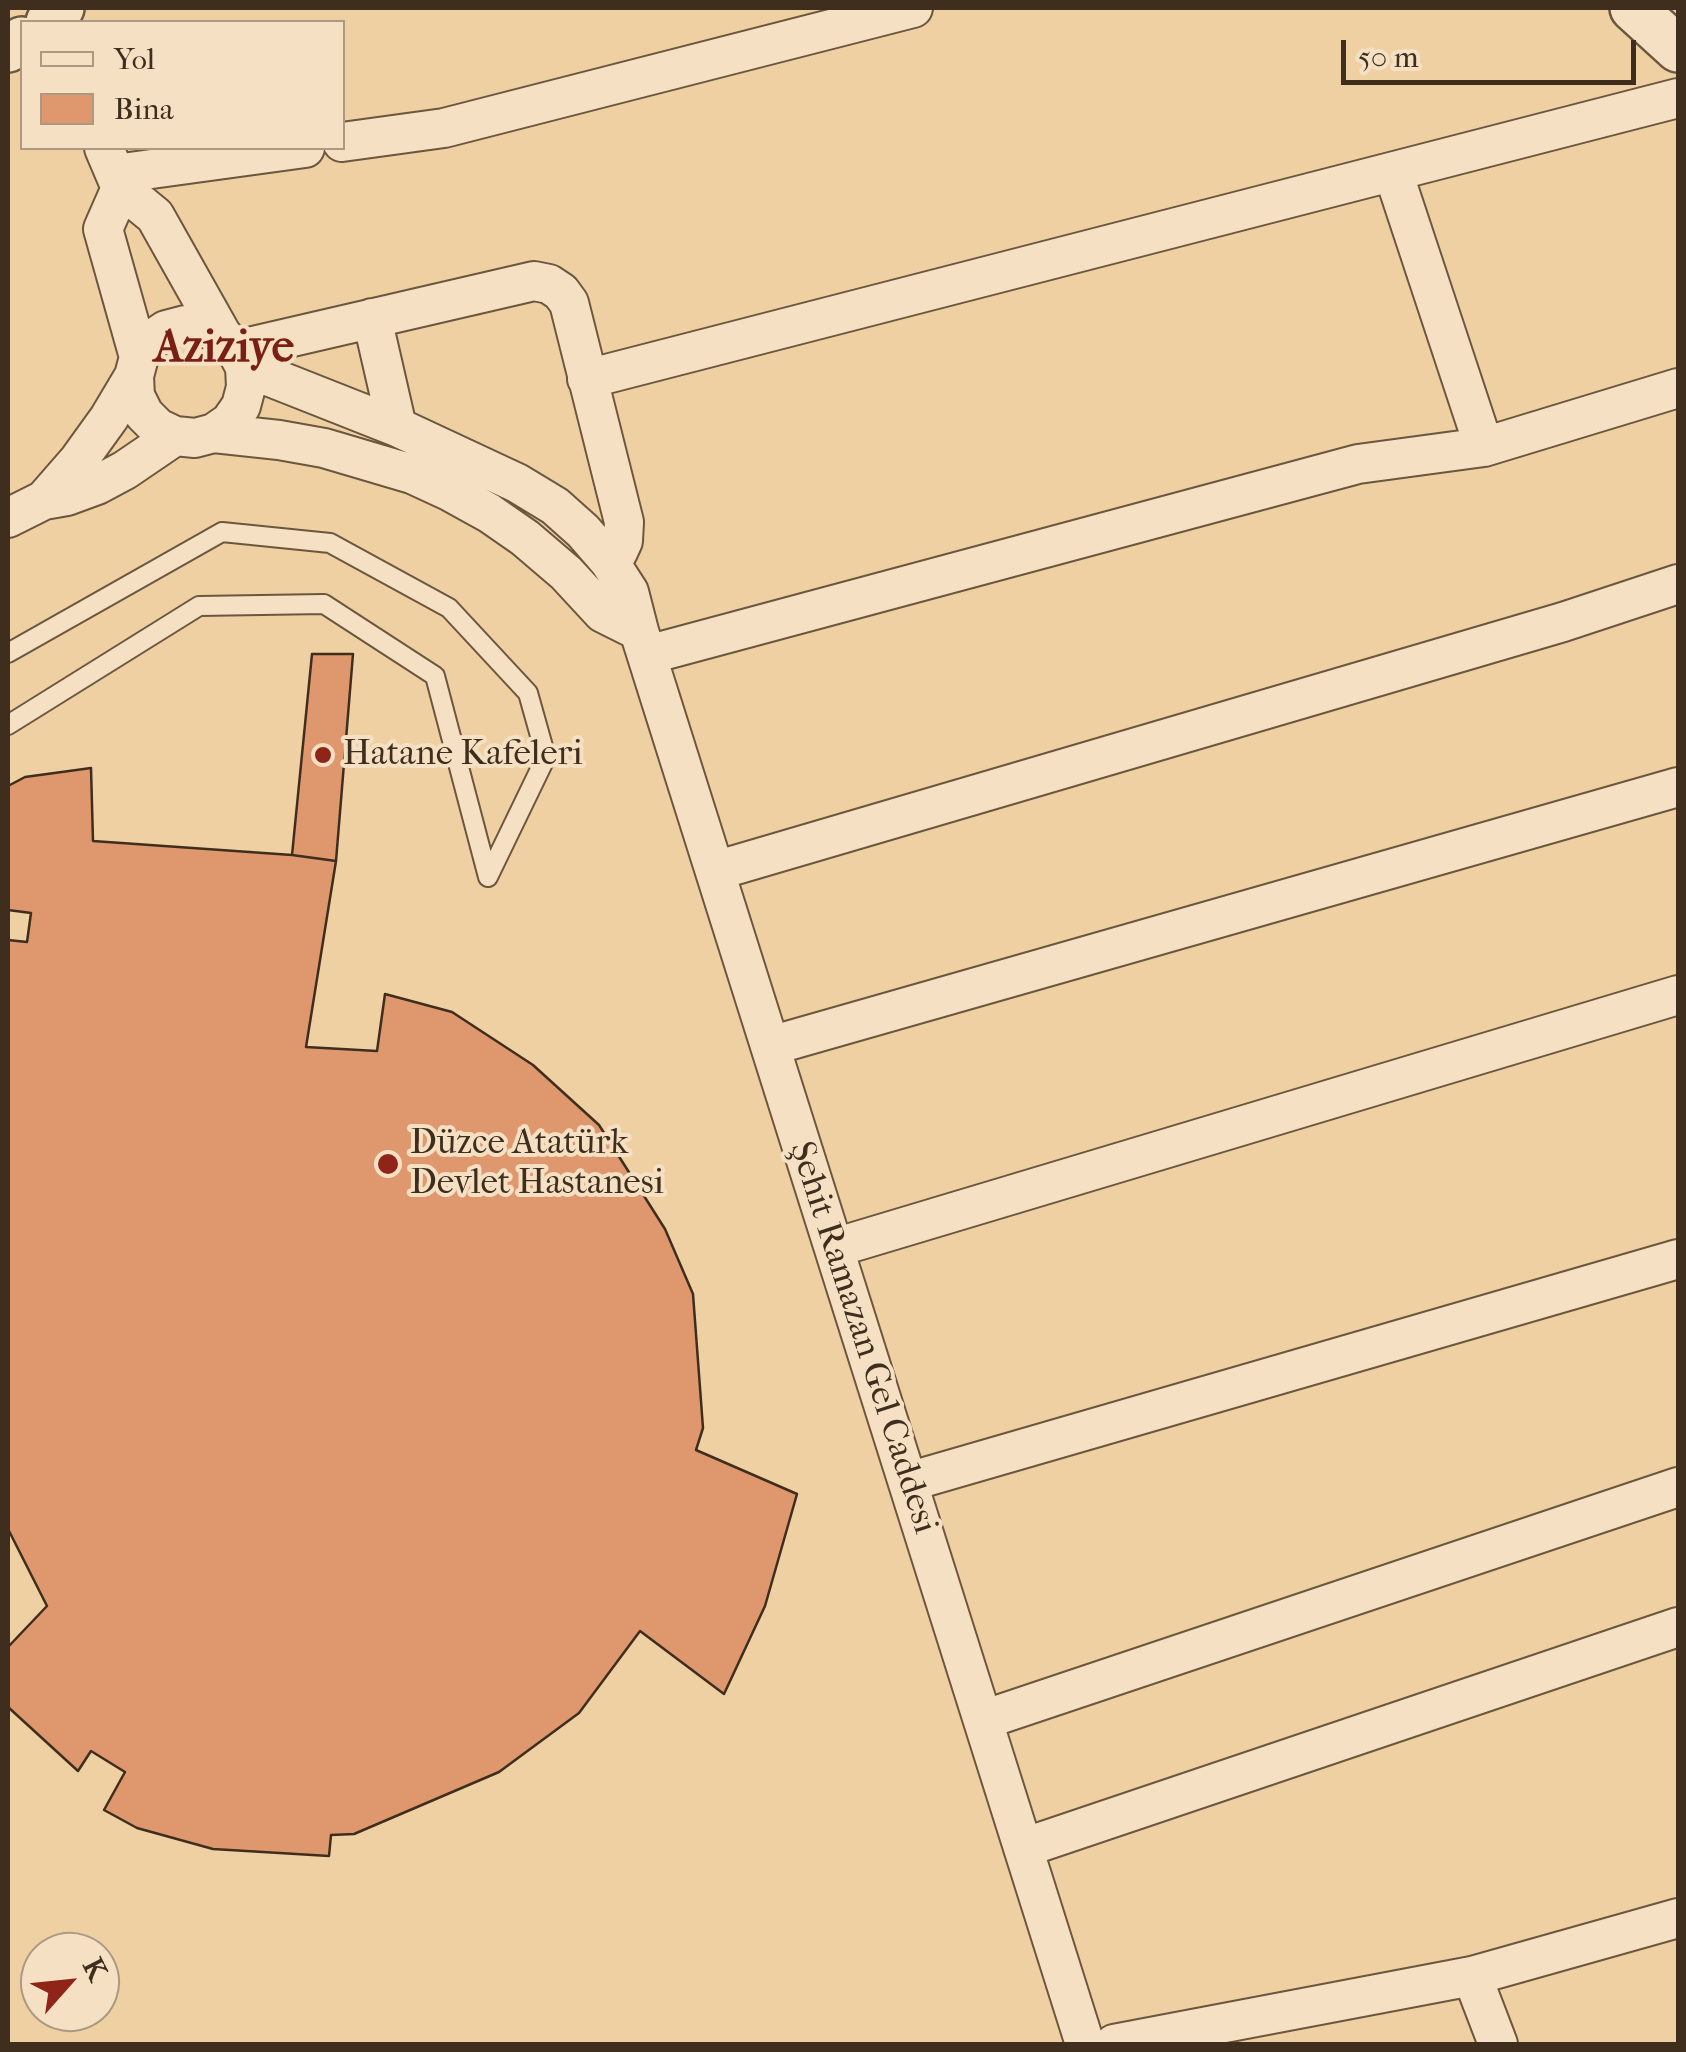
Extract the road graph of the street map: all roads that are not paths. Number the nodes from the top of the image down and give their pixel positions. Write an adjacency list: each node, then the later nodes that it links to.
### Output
1 (913, 8): 5 (street)
2 (1633, 8): 3 (street)
3 (1678, 49)
4 (1678, 98): 8 (street)
5 (345, 142)
6 (288, 150): 7 (street)
7 (113, 170): 10 (street); 11 (street)
8 (1392, 172): 12 (street); 17 (street)
9 (372, 318): 10 (street); 12 (street); 14 (street)
10 (234, 351): 11 (street); 14 (street, Şehit Ramazan Gel Caddesi); 15 (street)
11 (136, 367): 16 (street); 18 (street)
12 (587, 379): 20 (street)
13 (1678, 388): 17 (street)
14 (398, 427): 20 (street, Şehit Ramazan Gel Caddesi)
15 (214, 433): 16 (street); 22 (street)
16 (175, 436): 18 (street)
17 (1484, 447): 22 (street)
18 (44, 500): 19 (street)
19 (8, 518)
20 (609, 561): 22 (street, Şehit Ramazan Gel Caddesi)
21 (1678, 584): 26 (street)
22 (643, 643): 26 (street, Şehit Ramazan Gel Caddesi)
23 (8, 653): 24 (lane)
24 (8, 725)
25 (1678, 789): 28 (street)
26 (714, 871): 28 (street, Şehit Ramazan Gel Caddesi)
27 (1678, 995): 29 (street)
28 (770, 1046): 29 (street, Şehit Ramazan Gel Caddesi)
29 (834, 1248): 31 (street, Şehit Ramazan Gel Caddesi)
30 (1678, 1259): 31 (street)
31 (908, 1482): 34 (street, Şehit Ramazan Gel Caddesi)
32 (1678, 1487): 34 (street)
33 (1678, 1627): 35 (street)
34 (983, 1720): 35 (street, Şehit Ramazan Gel Caddesi)
35 (1023, 1848): 38 (street, Şehit Ramazan Gel Caddesi)
36 (1678, 1918): 37 (street)
37 (1472, 1976): 39 (street); 40 (street)
38 (1086, 2044)
39 (1114, 2044)
40 (1498, 2044)

